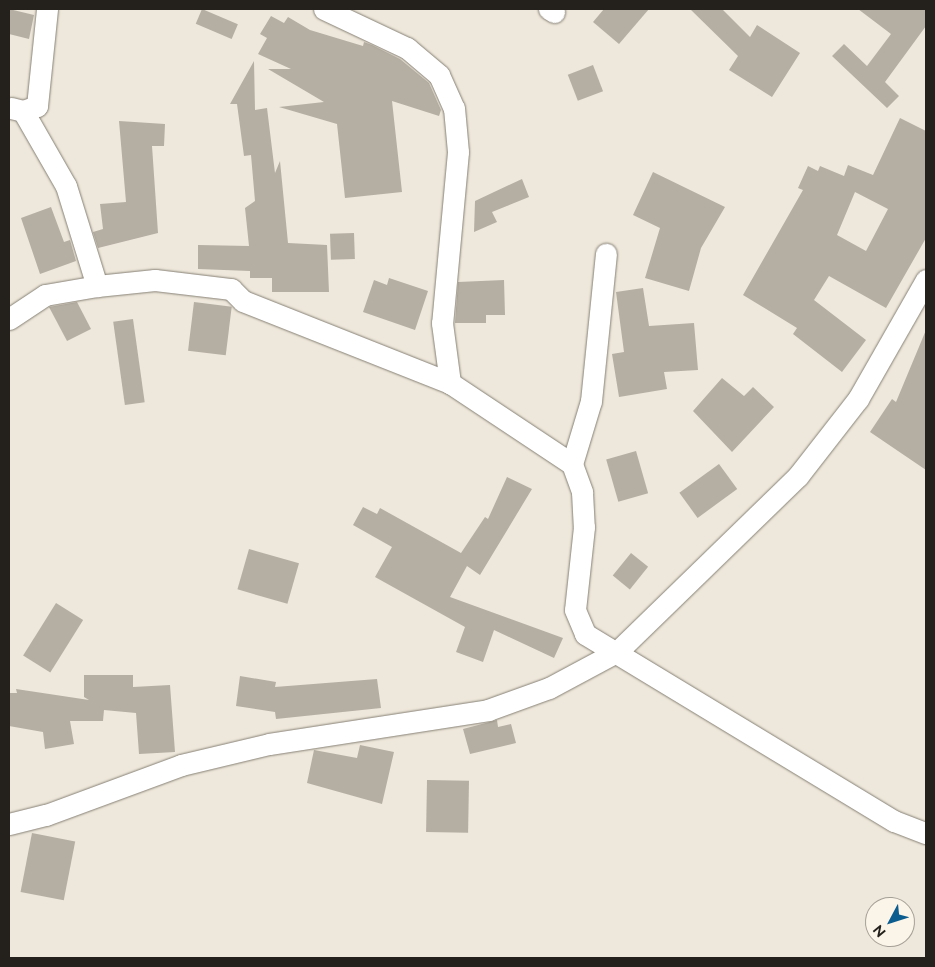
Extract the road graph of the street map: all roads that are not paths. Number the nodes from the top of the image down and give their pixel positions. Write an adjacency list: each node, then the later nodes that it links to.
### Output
1 (47, 9): 3 (street)
2 (324, 9): 8 (street)
3 (16, 109): 6 (street)
4 (606, 254): 9 (street)
5 (926, 280): 10 (street)
6 (97, 286): 7 (street); 8 (street)
7 (9, 319)
8 (450, 383): 9 (street)
9 (572, 464): 10 (street)
10 (618, 651): 11 (street); 12 (street)
11 (9, 824)
12 (926, 833)

